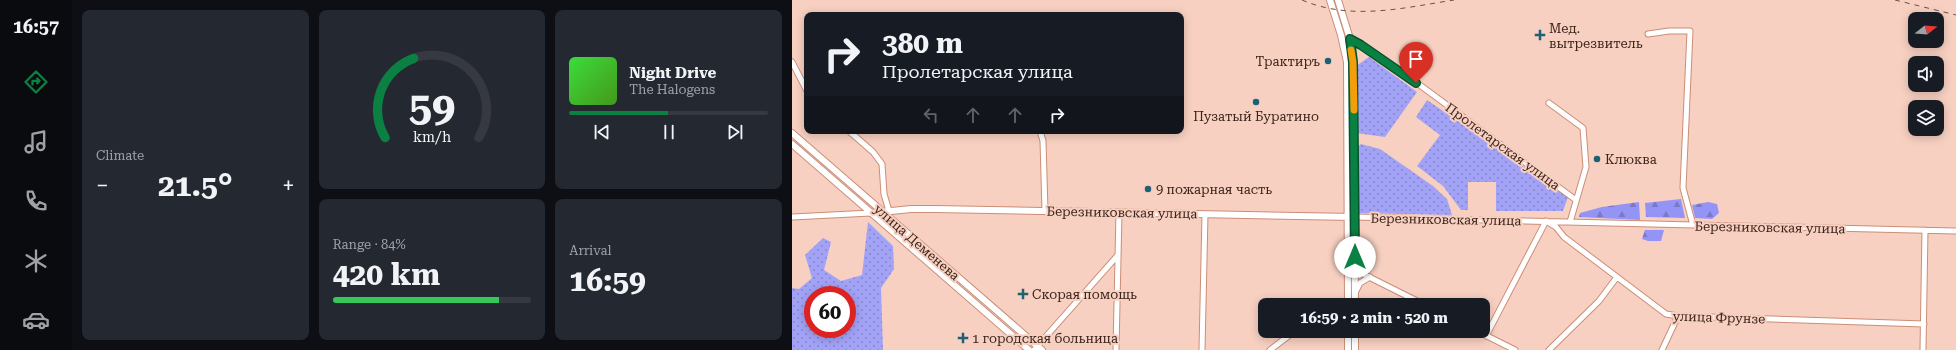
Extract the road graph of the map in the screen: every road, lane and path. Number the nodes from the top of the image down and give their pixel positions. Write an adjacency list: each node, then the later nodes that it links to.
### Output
1 (1330, 0): 4 (main road)
2 (1338, 0): 5 (main road)
3 (1648, 34): 23 (street)
4 (1341, 35): 5 (main road); 20 (main road)
5 (1350, 39): 13 (street, Пролетарская улица); 20 (main road)
6 (792, 62): 7 (street)
7 (804, 85)
8 (1550, 103): 13 (street)
9 (792, 133): 14 (main road, улица Деменева)
10 (852, 134): 14 (street)
11 (1041, 134): 15 (street)
12 (792, 144): 17 (main road, улица Деменева)
13 (1576, 200): 22 (street)
14 (886, 211): 15 (main road, Березниковская улица); 17 (main road, Березниковская улица); 42 (main road, улица Деменева)
15 (1045, 211): 16 (main road, Березниковская улица)
16 (1119, 212): 18 (main road, Березниковская улица); 26 (street)
17 (871, 213): 19 (street, Березниковская улица); 43 (main road, улица Деменева)
18 (1205, 214): 20 (main road, Березниковская улица); 45 (street)
19 (792, 217)
20 (1351, 217): 21 (street, Березниковская улица); 27 (main road); 28 (main road)
21 (1546, 221): 22 (street, Березниковская улица); 30 (street, улица Фрунзе); 37 (street)
22 (1570, 222): 23 (street, Березниковская улица)
23 (1693, 225): 24 (street, Березниковская улица)
24 (1925, 230): 25 (street, Березниковская улица); 36 (street)
25 (1956, 231)
26 (1118, 255): 42 (street); 44 (street)
27 (1348, 266): 28 (street); 32 (main road)
28 (1355, 270): 29 (street); 31 (main road)
29 (1370, 277): 31 (street); 34 (street)
30 (1617, 278): 35 (street, улица Фрунзе); 50 (street)
31 (1355, 294): 33 (main road)
32 (1348, 298)
33 (1355, 298)
34 (1411, 298)
35 (1678, 316): 36 (street, улица Фрунзе); 51 (street)
36 (1924, 324): 52 (street)
37 (1490, 328)
38 (1285, 338): 46 (street)
39 (1348, 338): 47 (main road)
40 (1355, 338): 48 (main road)
41 (1490, 338): 49 (street)
42 (1038, 349)
43 (1029, 350)
44 (1116, 350)
45 (1202, 350)
46 (1270, 350)
47 (1348, 350)
48 (1355, 350)
49 (1515, 350)
50 (1549, 350)
51 (1662, 350)
52 (1923, 350)

